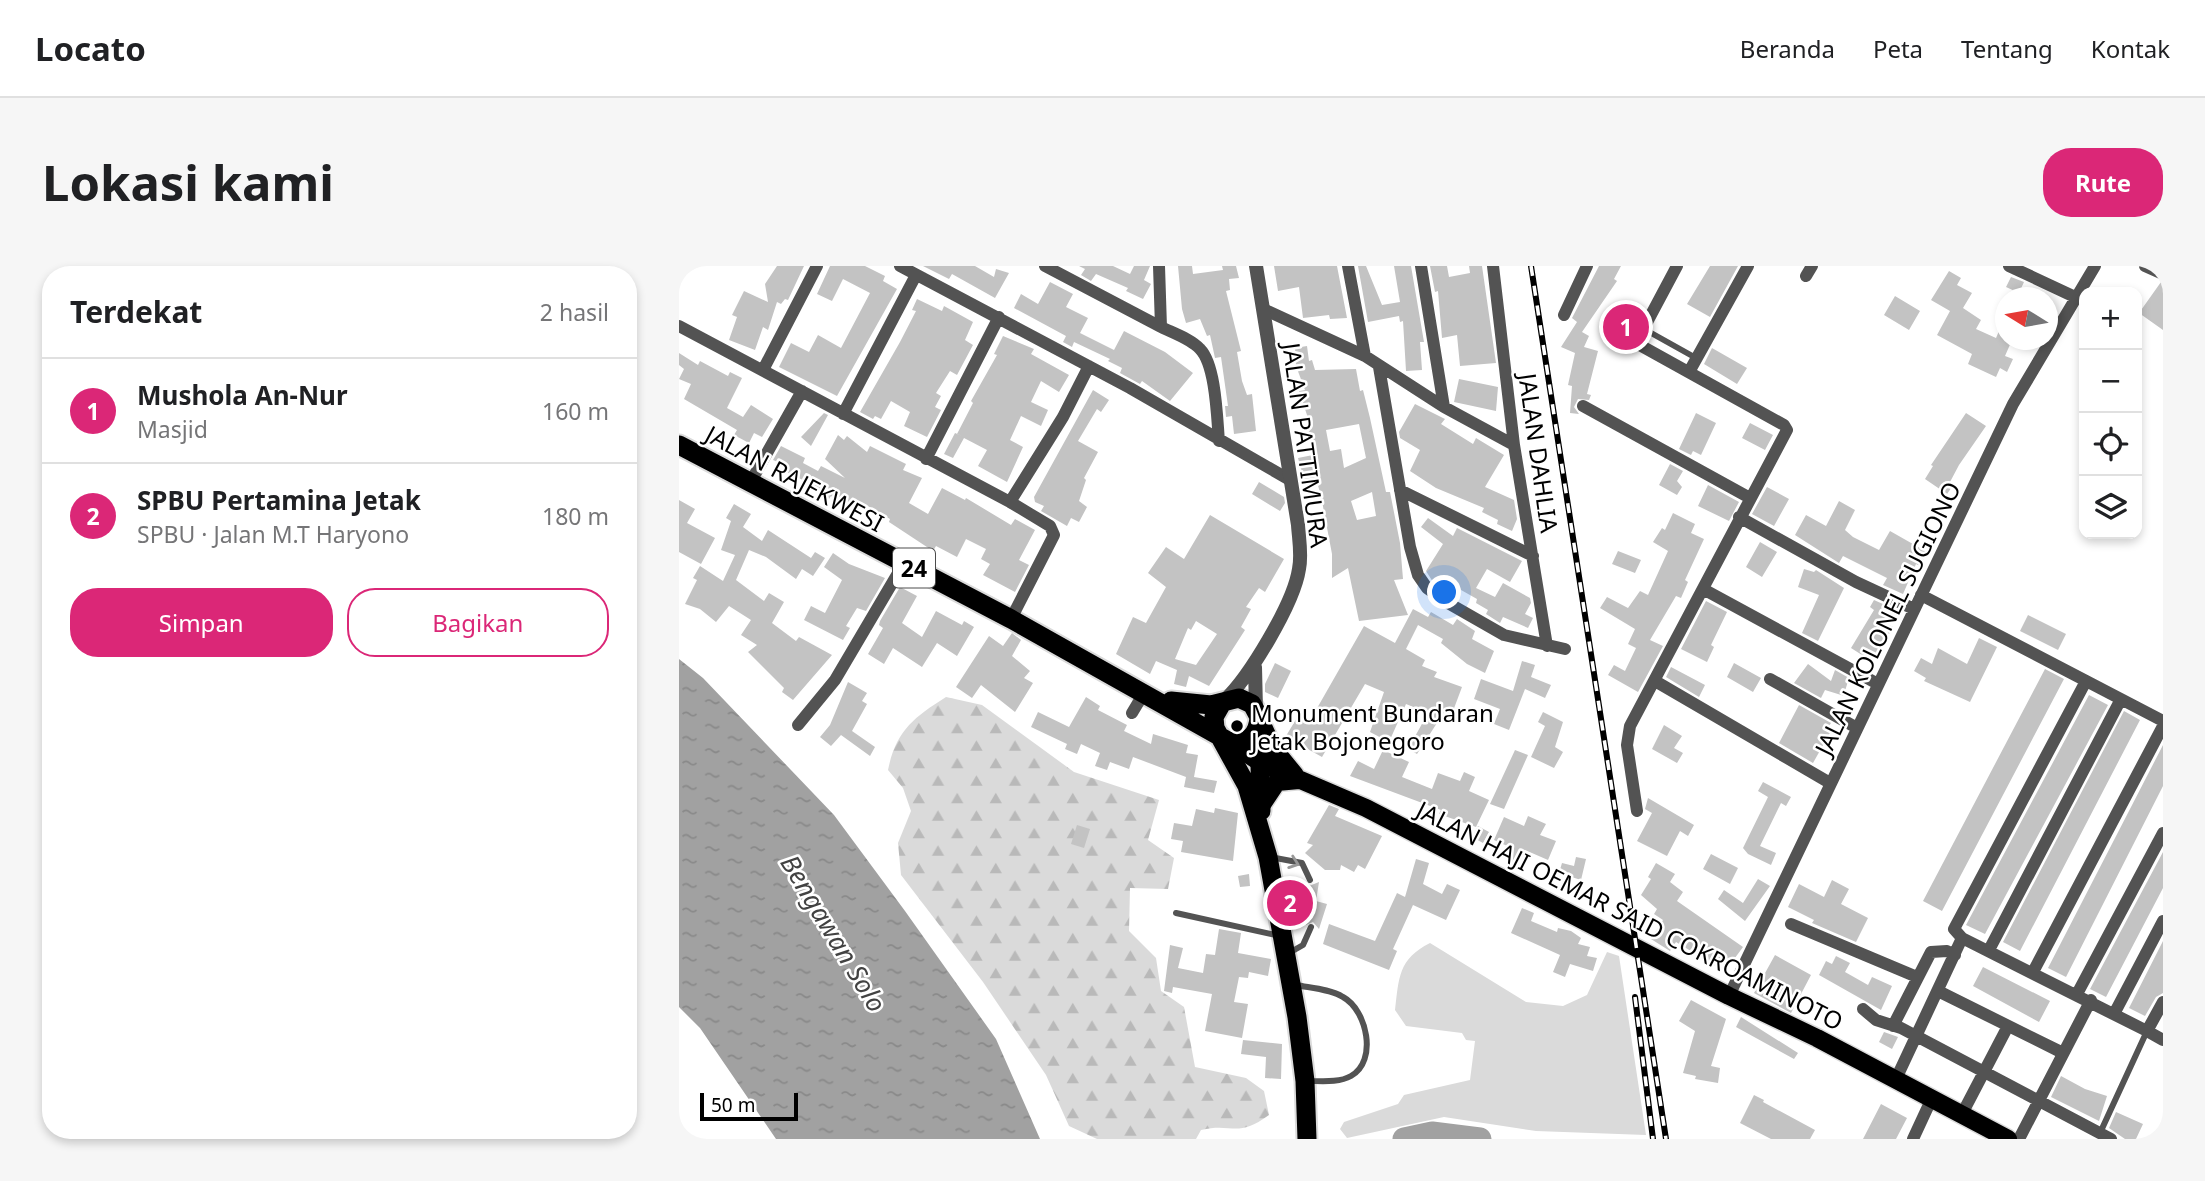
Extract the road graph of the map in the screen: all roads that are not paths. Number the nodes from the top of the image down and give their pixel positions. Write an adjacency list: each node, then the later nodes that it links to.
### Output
1 (817, 266): 28 (street)
2 (899, 266): 16 (street)
3 (1045, 266): 22 (street)
4 (1159, 266): 22 (street)
5 (1256, 266): 18 (street, JALAN PATTIMURA)
6 (1348, 266): 24 (street)
7 (1421, 266): 32 (street)
8 (1493, 266): 36 (street, JALAN DAHLIA)
9 (1587, 266): 19 (street)
10 (1677, 266): 23 (street)
11 (1748, 266): 25 (street)
12 (2009, 266): 17 (street)
13 (2095, 266): 17 (street, JALAN KOLONEL SUGIONO)
14 (2145, 266): 15 (street)
15 (2163, 274)
16 (916, 275): 20 (street); 33 (street)
17 (2075, 298): 47 (street, JALAN KOLONEL SUGIONO)
18 (1263, 309): 24 (street); 38 (street, JALAN PATTIMURA)
19 (1564, 315)
20 (999, 317): 26 (street); 37 (street)
21 (679, 326): 28 (street)
22 (1161, 327): 34 (street)
23 (1643, 328): 25 (lane); 29 (street)
24 (1366, 356): 27 (street)
25 (1696, 358): 29 (street)
26 (1089, 366): 34 (street); 42 (street)
27 (1379, 368): 32 (street); 40 (street)
28 (764, 370): 30 (street)
29 (1689, 372): 41 (street)
30 (802, 391): 33 (street); 39 (street)
31 (1583, 406): 41 (street)
32 (1444, 407): 36 (street)
33 (843, 414): 37 (street)
34 (1219, 441): 38 (street)
35 (679, 445): 39 (highway, JALAN RAJEKWESI / 24)
36 (1514, 445): 44 (street, JALAN DAHLIA)
37 (926, 459): 42 (street)
38 (1290, 480): 52 (street, JALAN PATTIMURA)
39 (750, 483): 45 (highway, JALAN RAJEKWESI / 24)
40 (1400, 490): 44 (street); 50 (street)
41 (1750, 498): 43 (street)
42 (1010, 502): 49 (street)
43 (1739, 517): 46 (street); 48 (street)
44 (1533, 556): 50 (street, JALAN DAHLIA)
45 (904, 563): 49 (highway, JALAN RAJEKWESI / 24); 62 (street)
46 (1703, 589): 54 (street); 56 (street)
47 (1921, 595): 48 (street, JALAN KOLONEL SUGIONO); 55 (street)
48 (1914, 609): 56 (street, JALAN KOLONEL SUGIONO)
49 (1011, 619): 57 (highway, JALAN RAJEKWESI / 24)
50 (1548, 646): 51 (street)
51 (1565, 649)
52 (1255, 663): 59 (street, JALAN PATTIMURA); 61 (street)
53 (1770, 679): 64 (street)
54 (1655, 681): 68 (street); 70 (street)
55 (2086, 681): 58 (street); 79 (street)
56 (1878, 684): 64 (street, JALAN KOLONEL SUGIONO)
57 (1145, 693): 59 (highway, 24); 60 (street); 65 (highway, 24)
58 (2121, 699): 63 (street); 81 (street)
59 (1222, 703): 61 (highway, 24); 65 (highway)
60 (1132, 713)
61 (1258, 714): 65 (highway); 66 (highway); 67 (main road)
62 (798, 724)
63 (2163, 724): 83 (street)
64 (1857, 728): 68 (street, JALAN KOLONEL SUGIONO)
65 (1224, 739): 66 (main road, JALAN HAJI OEMAR SAID COKROAMINOTO); 71 (highway)
66 (1261, 763): 67 (main road, JALAN HAJI OEMAR SAID COKROAMINOTO); 69 (highway)
67 (1299, 780): 69 (main road); 88 (main road, JALAN HAJI OEMAR SAID COKROAMINOTO)
68 (1830, 783): 88 (street, JALAN KOLONEL SUGIONO)
69 (1261, 806): 71 (highway)
70 (1637, 811)
71 (1262, 830): 73 (highway)
72 (2163, 833): 87 (street)
73 (1268, 857): 74 (lane, one-way to 74); 80 (highway)
74 (1310, 880)
75 (1176, 914): 80 (lane)
76 (2163, 921): 92 (street)
77 (1791, 924): 84 (street)
78 (1311, 926): 80 (lane)
79 (1962, 938): 81 (street); 82 (street)
80 (1284, 946): 85 (highway)
81 (1989, 950): 83 (street)
82 (1955, 955): 84 (street); 86 (street)
83 (2033, 972): 87 (street)
84 (1917, 977): 93 (street)
85 (1290, 984): 101 (highway); 101 (lane)
86 (1938, 991): 94 (street); 96 (street)
87 (2077, 994): 89 (street)
88 (1729, 996): 100 (main road, JALAN HAJI OEMAR SAID COKROAMINOTO)
89 (2091, 1000): 92 (street); 98 (street)
90 (2163, 1002): 95 (street)
91 (1863, 1009): 93 (street)
92 (2114, 1014): 95 (street)
93 (1893, 1026): 96 (street)
94 (2008, 1026): 98 (street); 99 (street)
95 (2147, 1031): 97 (street); 106 (lane)
96 (1918, 1037): 99 (street); 100 (street)
97 (2163, 1040)
98 (2063, 1053): 103 (street)
99 (1984, 1073): 103 (street); 104 (street)
100 (1896, 1079): 102 (main road, JALAN HAJI OEMAR SAID COKROAMINOTO)
101 (1305, 1081): 105 (highway)
102 (1932, 1098): 104 (main road, JALAN HAJI OEMAR SAID COKROAMINOTO); 107 (street)
103 (2038, 1102): 106 (street); 109 (street)
104 (1962, 1114): 108 (main road, JALAN HAJI OEMAR SAID COKROAMINOTO)
105 (1307, 1133)
106 (2105, 1136)
107 (1913, 1139)
108 (2007, 1139)
109 (2019, 1139)

